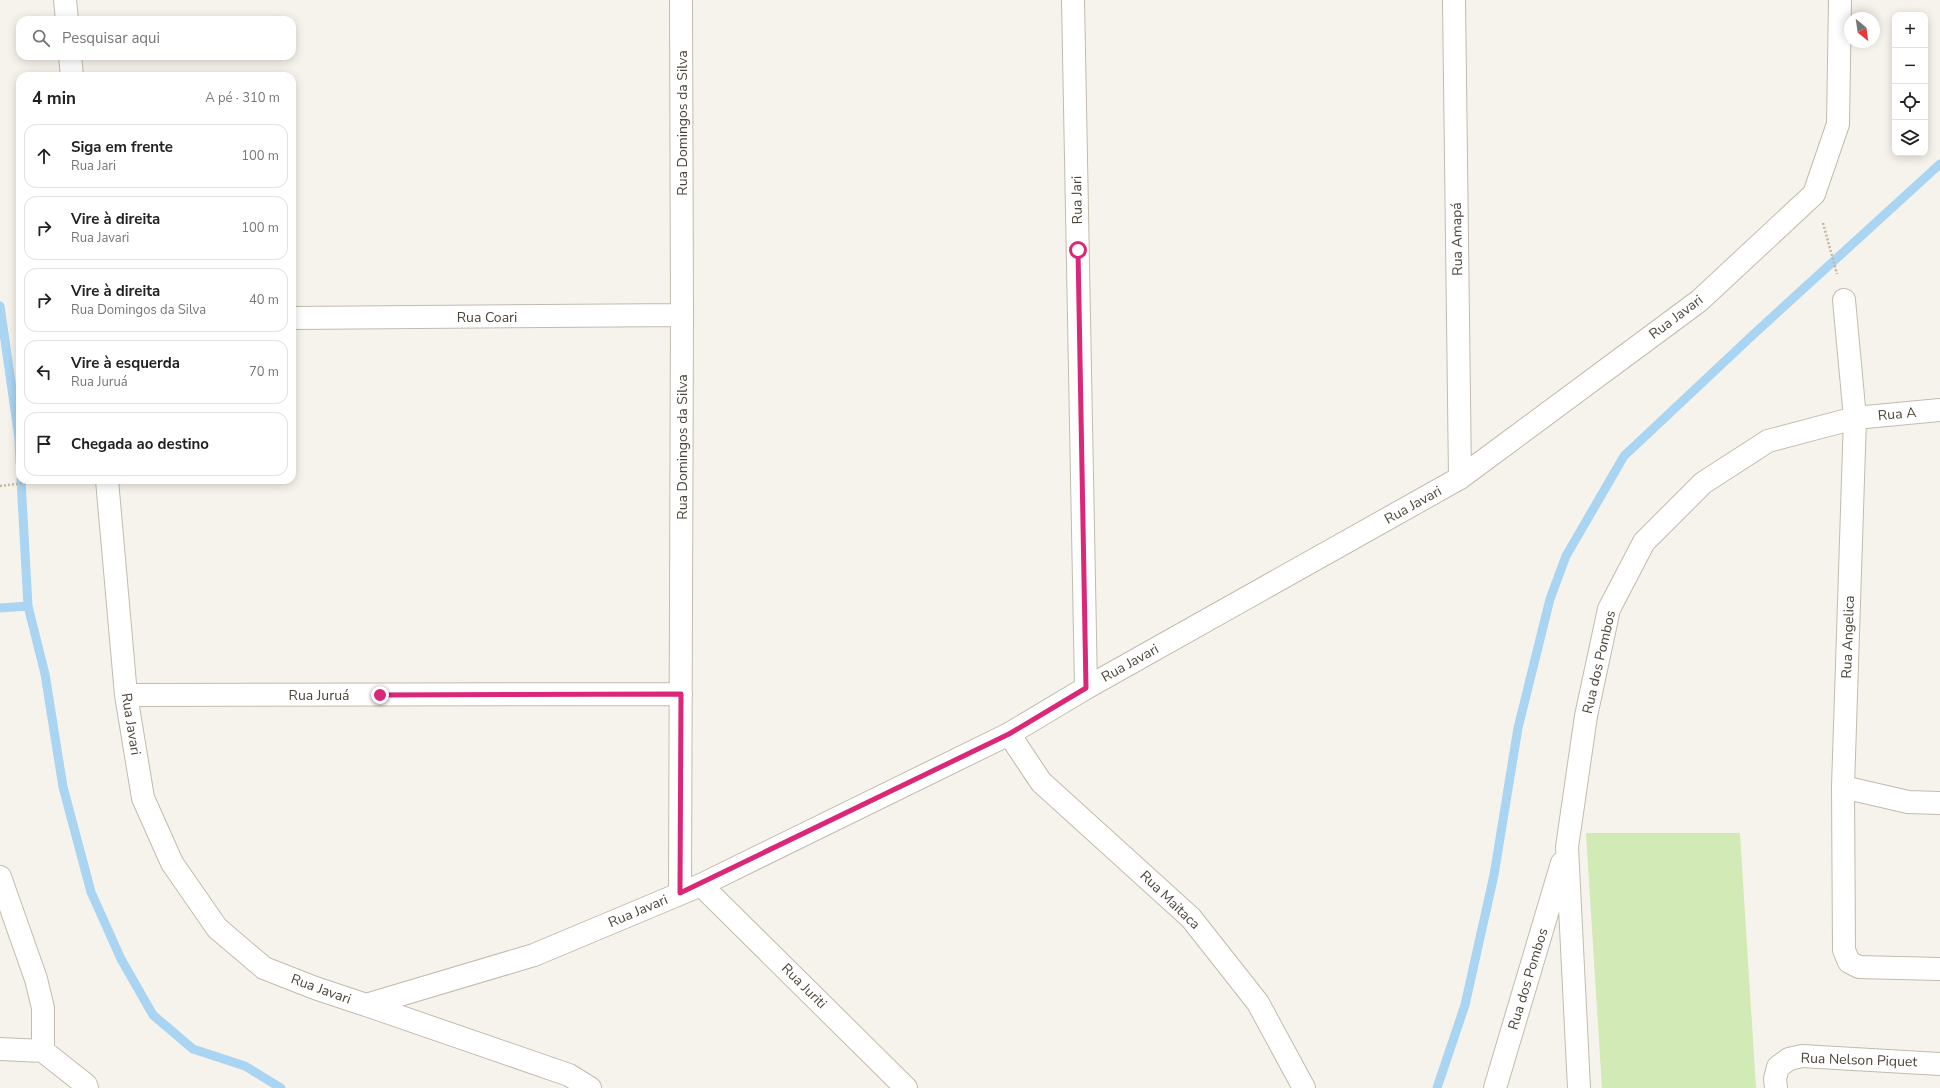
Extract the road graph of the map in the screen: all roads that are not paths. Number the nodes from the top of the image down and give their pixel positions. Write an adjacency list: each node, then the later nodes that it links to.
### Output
1 (65, 0): 6 (street)
2 (681, 0): 10 (street, Rua Domingos da Silva)
3 (1073, 0): 16 (street, Rua Jari)
4 (1454, 0): 14 (street, Rua Amapá)
5 (1840, 0): 14 (street, Rua Javari)
6 (67, 16)
7 (70, 60): 8 (street)
8 (72, 72)
9 (1844, 300): 13 (street, Rua Angelica)
10 (682, 315): 11 (street, Rua Coari); 17 (street, Rua Domingos da Silva)
11 (296, 318)
12 (1940, 410): 13 (street, Rua A)
13 (1855, 418): 20 (street, Rua Angelica); 22 (street, Rua dos Pombos)
14 (1460, 478): 16 (street, Rua Javari)
15 (107, 484): 18 (street, Rua Javari)
16 (1086, 688): 19 (street, Rua Javari)
17 (681, 694): 18 (street, Rua Juruá); 25 (street, Rua Domingos da Silva)
18 (126, 695): 27 (street, Rua Javari)
19 (1009, 734): 24 (street, Rua Javari); 34 (street, Rua Maitaca)
20 (1843, 787): 21 (street); 26 (street, Rua Angelica)
21 (1940, 803)
22 (1567, 846): 35 (street, Rua dos Pombos); 36 (street, Rua dos Pombos)
23 (0, 877): 29 (street)
24 (701, 885): 25 (street, Rua Javari); 33 (street, Rua Juriti)
25 (680, 893): 27 (street, Rua Javari)
26 (1940, 969)
27 (366, 1005): 32 (street)
28 (0, 1049): 29 (street)
29 (43, 1050): 31 (street)
30 (1940, 1064): 37 (street, Rua Nelson Piquet)
31 (87, 1088)
32 (590, 1088)
33 (906, 1088)
34 (1304, 1088)
35 (1495, 1088)
36 (1579, 1088)
37 (1776, 1088)

